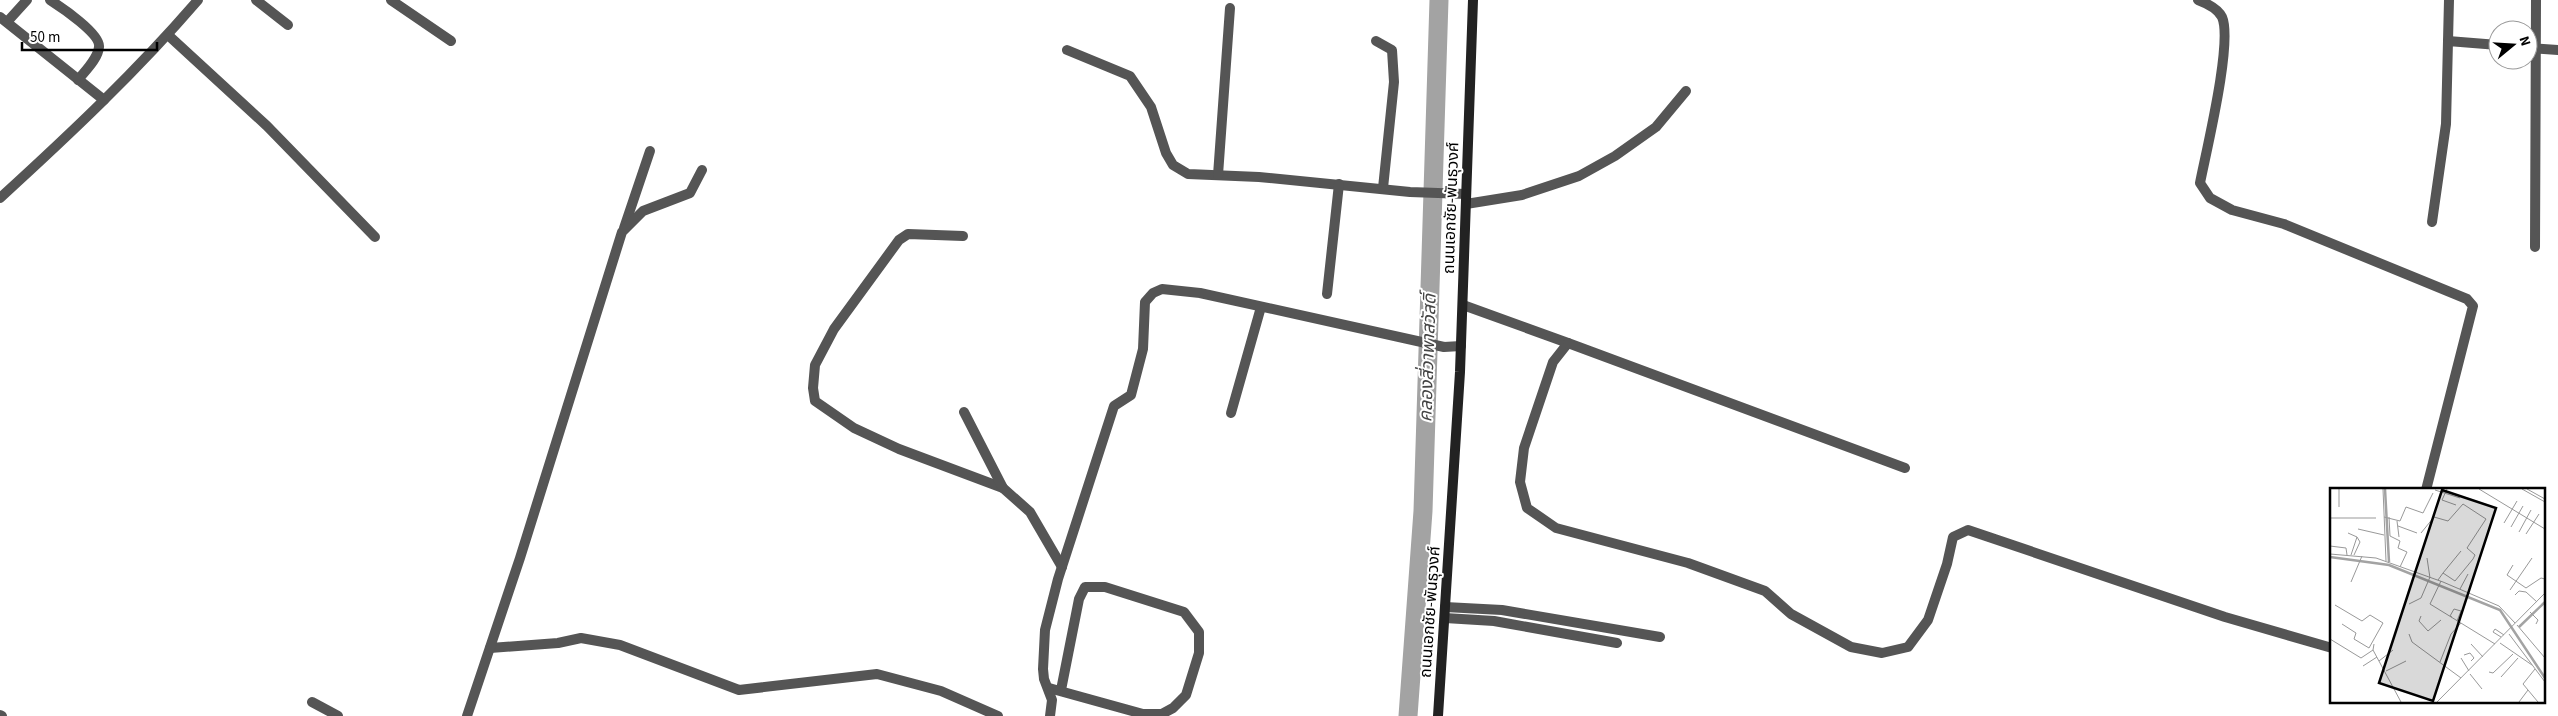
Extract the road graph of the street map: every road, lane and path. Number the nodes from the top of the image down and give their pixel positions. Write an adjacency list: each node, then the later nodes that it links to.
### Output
1 (26, 0): 11 (street)
2 (50, 0): 23 (street)
3 (198, 0): 14 (street)
4 (256, 0): 13 (street)
5 (391, 0): 15 (street)
6 (1473, 0): 32 (street, ถนนเอกชัย-พันธุวงศ์)
7 (2198, 0): 47 (street)
8 (2449, 0): 17 (street)
9 (2536, 0): 12 (street)
10 (1230, 8): 28 (street)
11 (3, 19): 23 (street)
12 (2534, 20)
13 (288, 26)
14 (168, 35): 25 (street); 36 (street)
15 (451, 41)
16 (1376, 41): 30 (street)
17 (2448, 41): 18 (street); 33 (street)
18 (2488, 44)
19 (2538, 48): 21 (street)
20 (1067, 50): 28 (street)
21 (2558, 50)
22 (2532, 70): 37 (street)
23 (78, 80): 25 (street)
24 (1686, 91): 32 (street)
25 (104, 100): 31 (street)
26 (650, 151): 34 (street)
27 (702, 170): 34 (street)
28 (1218, 175): 29 (street)
29 (1339, 184): 30 (street); 38 (street)
30 (1382, 188): 32 (street)
31 (0, 198)
32 (1466, 199): 39 (street, ถนนเอกชัย-พันธุวงศ์)
33 (2432, 222)
34 (622, 232): 54 (street)
35 (963, 236): 46 (street)
36 (375, 237)
37 (2535, 247)
38 (1327, 294)
39 (1463, 305): 41 (street); 42 (street, ถนนเอกชัย-พันธุวงศ์)
40 (1261, 307): 42 (street); 44 (street); 48 (street)
41 (1568, 342): 45 (street); 53 (street)
42 (1461, 346): 49 (street, ถนนเอกชัย-พันธุวงศ์)
43 (964, 412): 46 (street)
44 (1231, 413)
45 (1905, 468)
46 (1003, 488): 48 (street)
47 (2427, 488)
48 (1062, 567): 55 (street)
49 (1445, 607): 50 (street, ถนนเอกชัย-พันธุวงศ์); 51 (street)
50 (1445, 618): 52 (street); 62 (street, ถนนเอกชัย-พันธุวงศ์)
51 (1660, 637)
52 (1617, 643)
53 (2330, 647)
54 (490, 648): 59 (street); 60 (street)
55 (1049, 688): 56 (street); 61 (street)
56 (1061, 690): 56 (street)
57 (312, 702): 58 (street)
58 (338, 716)
59 (468, 716)
60 (998, 716)
61 (1050, 716)
62 (1438, 716)

